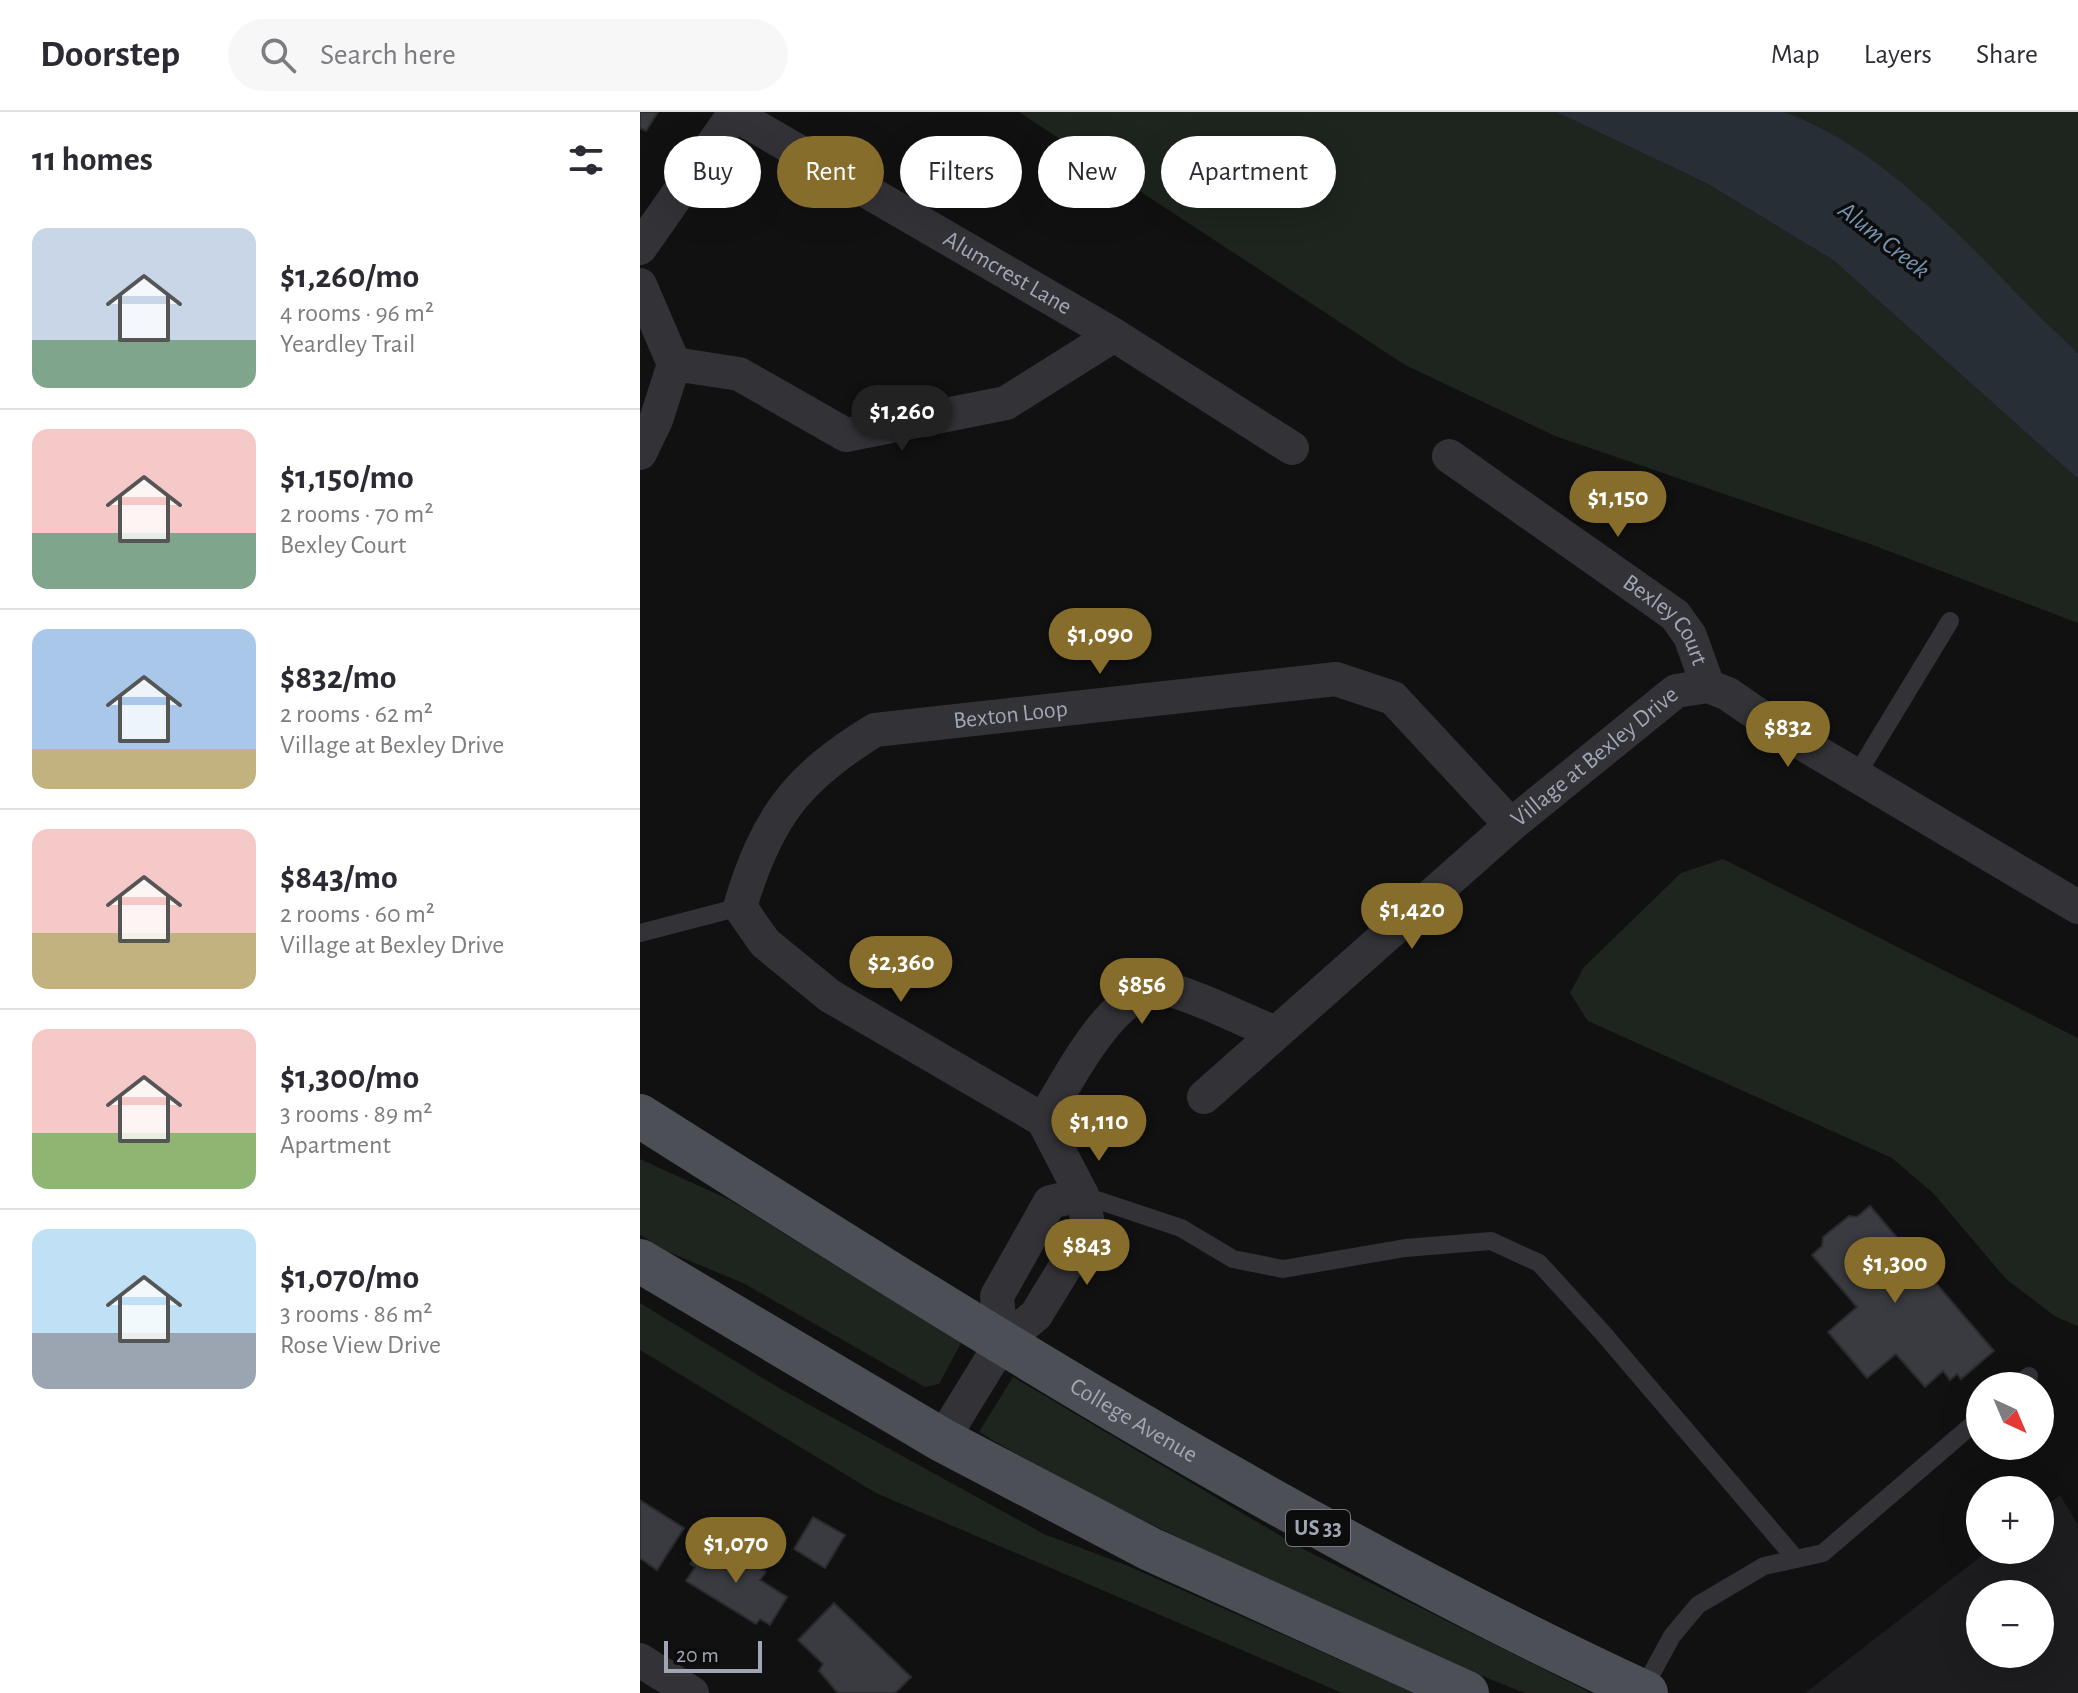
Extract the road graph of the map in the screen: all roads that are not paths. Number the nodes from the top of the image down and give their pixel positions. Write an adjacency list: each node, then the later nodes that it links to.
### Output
1 (640, 248): 3 (street, Alumcrest Lane)
2 (640, 285): 4 (street)
3 (1114, 335): 4 (street); 5 (street, Alumcrest Lane)
4 (674, 364): 6 (street)
5 (1292, 448)
6 (640, 453)
7 (1449, 456): 9 (street, Bexley Court)
8 (1950, 621): 10 (lane)
9 (1708, 686): 10 (street, Village at Bexley Drive); 11 (street, Village at Bexley Drive)
10 (1856, 776): 13 (street, Village at Bexley Drive)
11 (1511, 825): 12 (street, Bexton Loop); 15 (street, Village at Bexley Drive)
12 (740, 907): 14 (lane); 18 (street)
13 (2078, 907)
14 (640, 933)
15 (1274, 1032): 16 (street, Village at Bexley Drive); 18 (street)
16 (1204, 1097)
17 (640, 1116): 21 (main road, College Avenue / US 33)
18 (1043, 1120): 19 (street)
19 (1082, 1195): 21 (street); 21 (street); 24 (lane)
20 (640, 1261): 23 (main road)
21 (1001, 1344): 23 (street); 26 (main road, College Avenue / US 33)
22 (1966, 1430): 24 (lane)
23 (942, 1440): 28 (main road)
24 (1796, 1559): 26 (lane)
25 (640, 1660): 27 (street)
26 (1644, 1692)
27 (692, 1693)
28 (1467, 1693)

